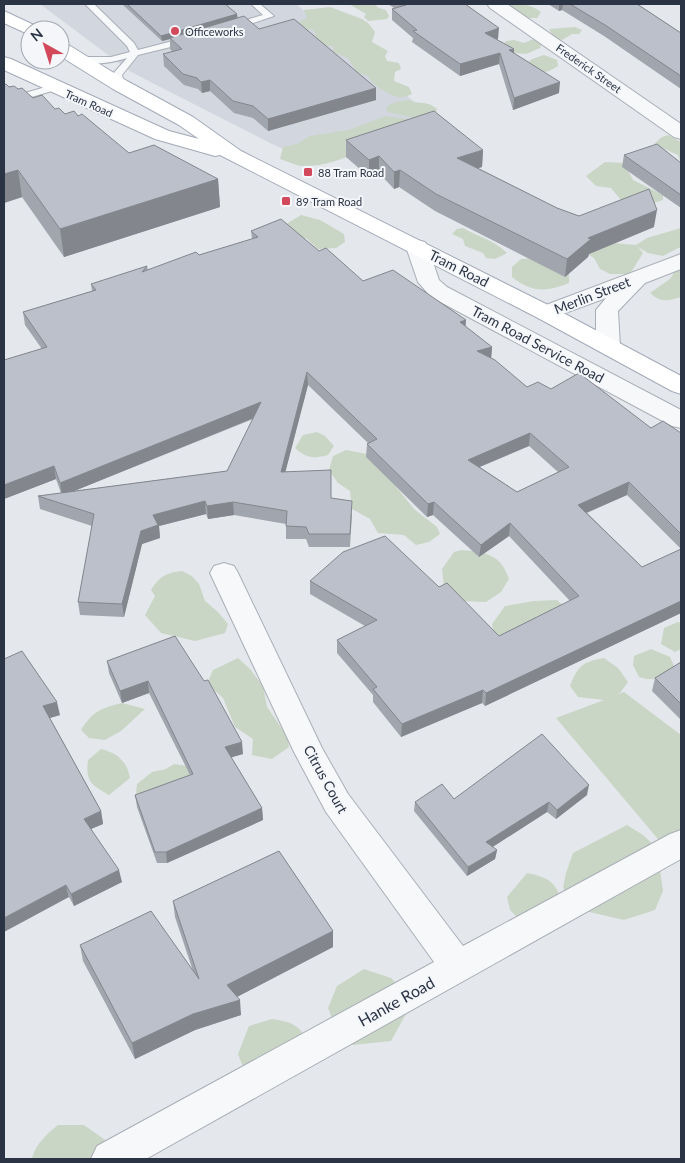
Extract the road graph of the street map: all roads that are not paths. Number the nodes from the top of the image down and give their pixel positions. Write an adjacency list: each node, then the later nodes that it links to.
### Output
1 (89, 4): 8 (lane)
2 (255, 4): 6 (lane)
3 (496, 4): 15 (street, Frederick Street)
4 (4, 16): 5 (main road)
5 (20, 25)
6 (227, 29)
7 (201, 36): 8 (lane)
8 (135, 52): 10 (lane); 12 (lane)
9 (70, 54): 10 (main road, Tram Road)
10 (79, 60): 12 (main road, Tram Road)
11 (4, 63): 13 (main road, Tram Road)
12 (120, 85): 16 (main road, Tram Road)
13 (56, 87): 14 (lane); 16 (main road, Tram Road)
14 (4, 102)
15 (681, 133)
16 (234, 155): 17 (main road, Tram Road)
17 (416, 247): 20 (main road, Tram Road); 23 (street, Tram Road Service Road)
18 (681, 261): 19 (street, Merlin Street)
19 (638, 277): 20 (street, Merlin Street); 21 (street, Merlin Street)
20 (546, 313): 21 (main road, Tram Road)
21 (608, 346): 22 (main road, Tram Road)
22 (681, 386)
23 (681, 420)
24 (224, 573): 26 (street, Citrus Court)
25 (681, 843): 26 (street, Hanke Road)
26 (458, 967): 27 (street, Hanke Road)
27 (110, 1159)

